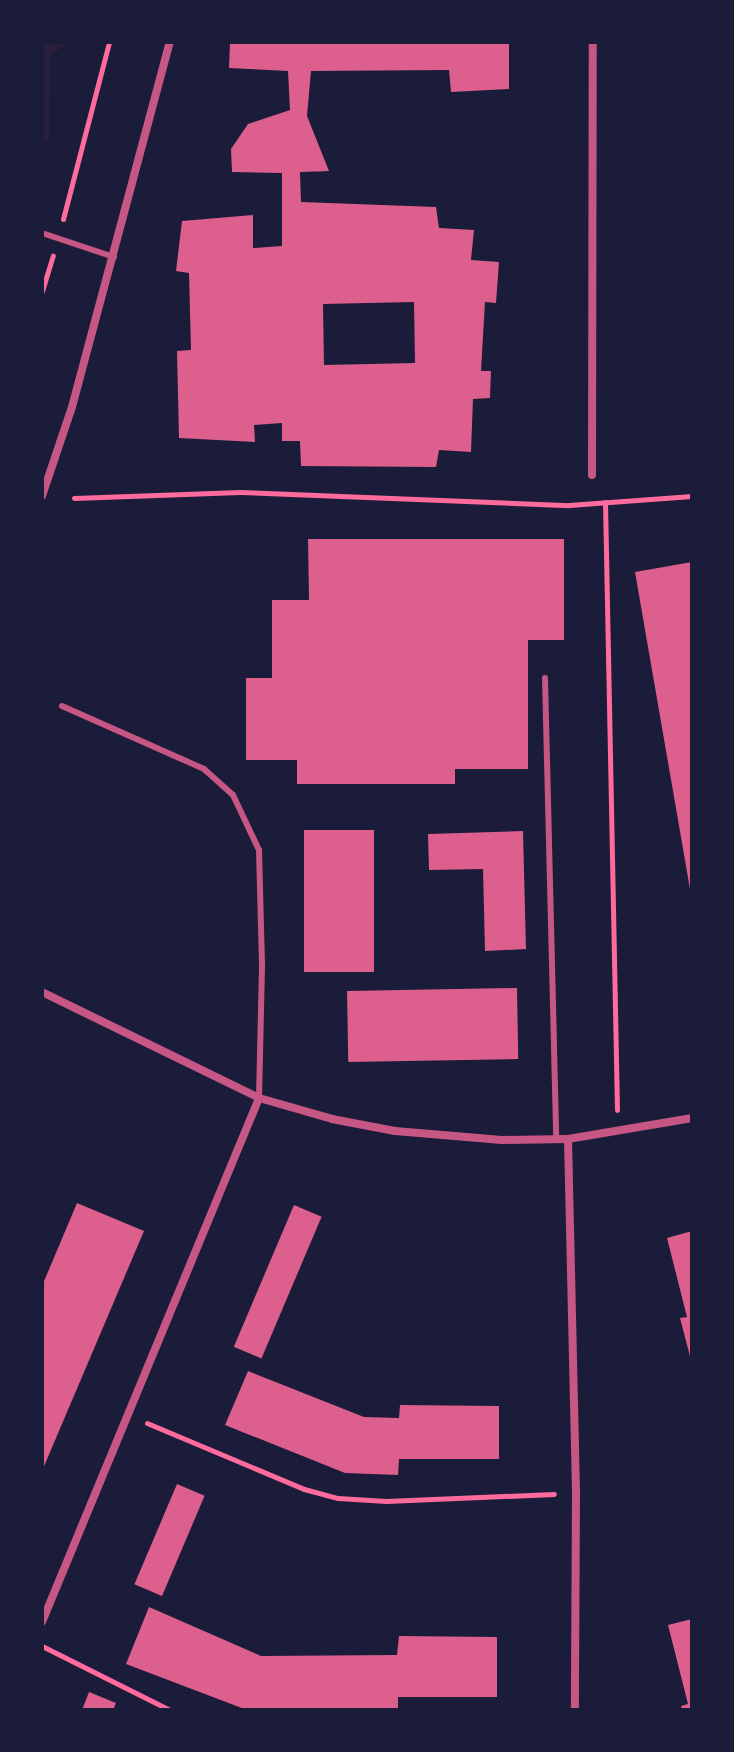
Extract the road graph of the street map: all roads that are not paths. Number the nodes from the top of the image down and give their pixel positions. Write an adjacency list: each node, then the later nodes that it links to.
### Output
1 (170, 42): 4 (street)
2 (593, 42): 5 (street)
3 (42, 233): 4 (lane)
4 (114, 257): 6 (street)
5 (592, 475)
6 (42, 496)
7 (545, 678): 13 (lane)
8 (62, 706): 10 (lane)
9 (42, 992): 10 (street)
10 (259, 1098): 13 (street); 14 (street)
11 (692, 1118): 12 (street)
12 (568, 1139): 13 (street); 15 (street)
13 (556, 1140)
14 (42, 1622)
15 (575, 1710)

